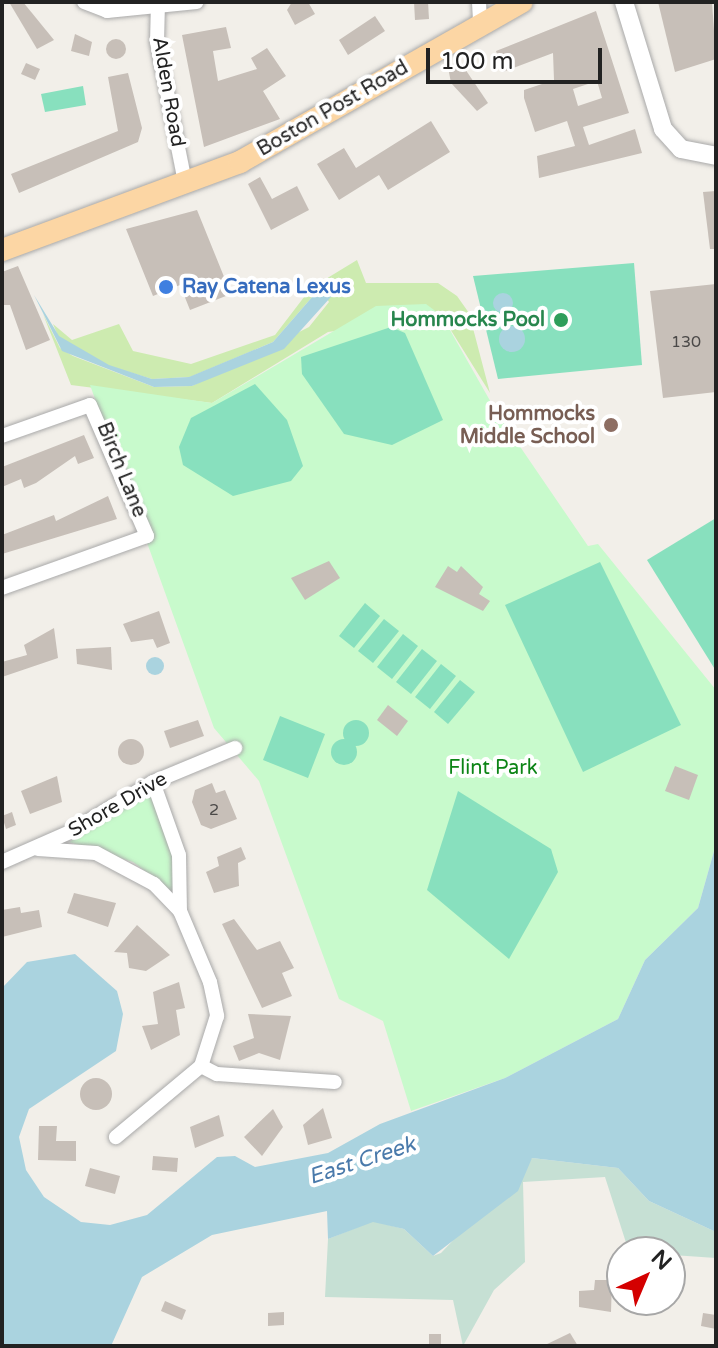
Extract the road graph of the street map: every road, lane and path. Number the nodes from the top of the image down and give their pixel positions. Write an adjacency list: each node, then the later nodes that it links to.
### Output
1 (84, 2): 5 (street)
2 (197, 2): 5 (street)
3 (522, 2): 6 (main road, Boston Post Road)
4 (624, 2): 7 (street)
5 (157, 6): 8 (street, Alden Road)
6 (480, 12): 8 (main road, Boston Post Road)
7 (716, 156)
8 (185, 182): 9 (main road, Boston Post Road)
9 (2, 250)
10 (2, 436): 11 (street, Birch Lane)
11 (2, 588)
12 (235, 748): 13 (street, Shore Drive)
13 (153, 782): 14 (street, Shore Drive); 16 (street)
14 (38, 849): 15 (street, Shore Drive); 16 (street)
15 (2, 862)
16 (180, 911): 17 (street)
17 (201, 1066): 18 (street); 19 (street)
18 (335, 1082)
19 (116, 1137)

